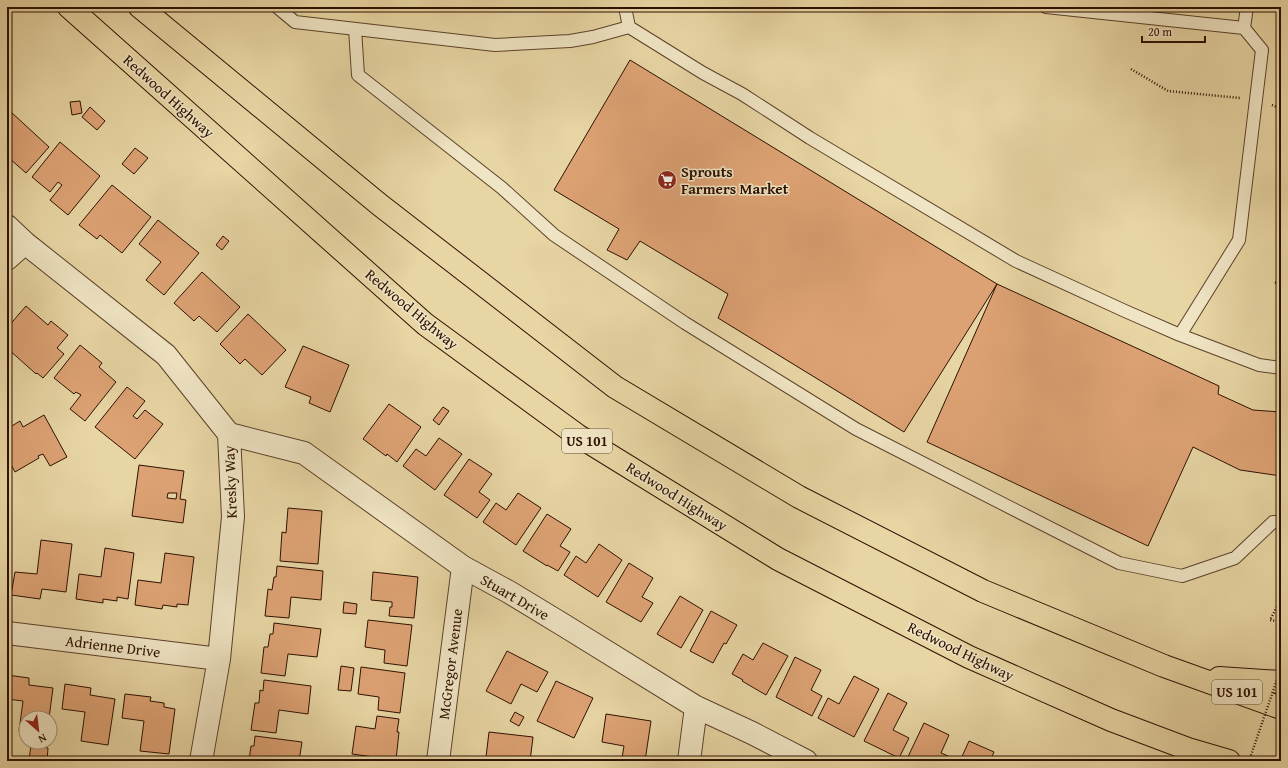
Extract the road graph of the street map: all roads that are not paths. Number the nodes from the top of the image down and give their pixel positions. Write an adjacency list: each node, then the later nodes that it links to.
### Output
1 (69, 7): 28 (highway, Redwood Highway / US 101)
2 (140, 7): 20 (highway, US 101)
3 (277, 7): 9 (lane)
4 (625, 7): 7 (lane)
5 (1046, 7): 8 (lane)
6 (1247, 7): 8 (lane)
7 (629, 27): 9 (lane); 13 (lane)
8 (1244, 28): 13 (lane)
9 (355, 29): 16 (lane)
10 (7, 226): 11 (street, Kresky Way)
11 (25, 243): 12 (street); 15 (street, Kresky Way)
12 (7, 259)
13 (1180, 335): 14 (lane)
14 (1281, 368)
15 (229, 434): 17 (street, Stuart Drive); 19 (street, Kresky Way)
16 (1281, 522)
17 (463, 567): 22 (street, Stuart Drive); 25 (street, McGregor Avenue)
18 (7, 633): 19 (street, Adrienne Drive)
19 (219, 659): 24 (street, Kresky Way)
20 (1194, 676): 21 (highway); 23 (highway, US 101)
21 (1281, 682)
22 (696, 707): 26 (street); 27 (street, Stuart Drive)
23 (1281, 708)
24 (200, 761)
25 (438, 761)
26 (689, 761)
27 (806, 761)
28 (1229, 761)

